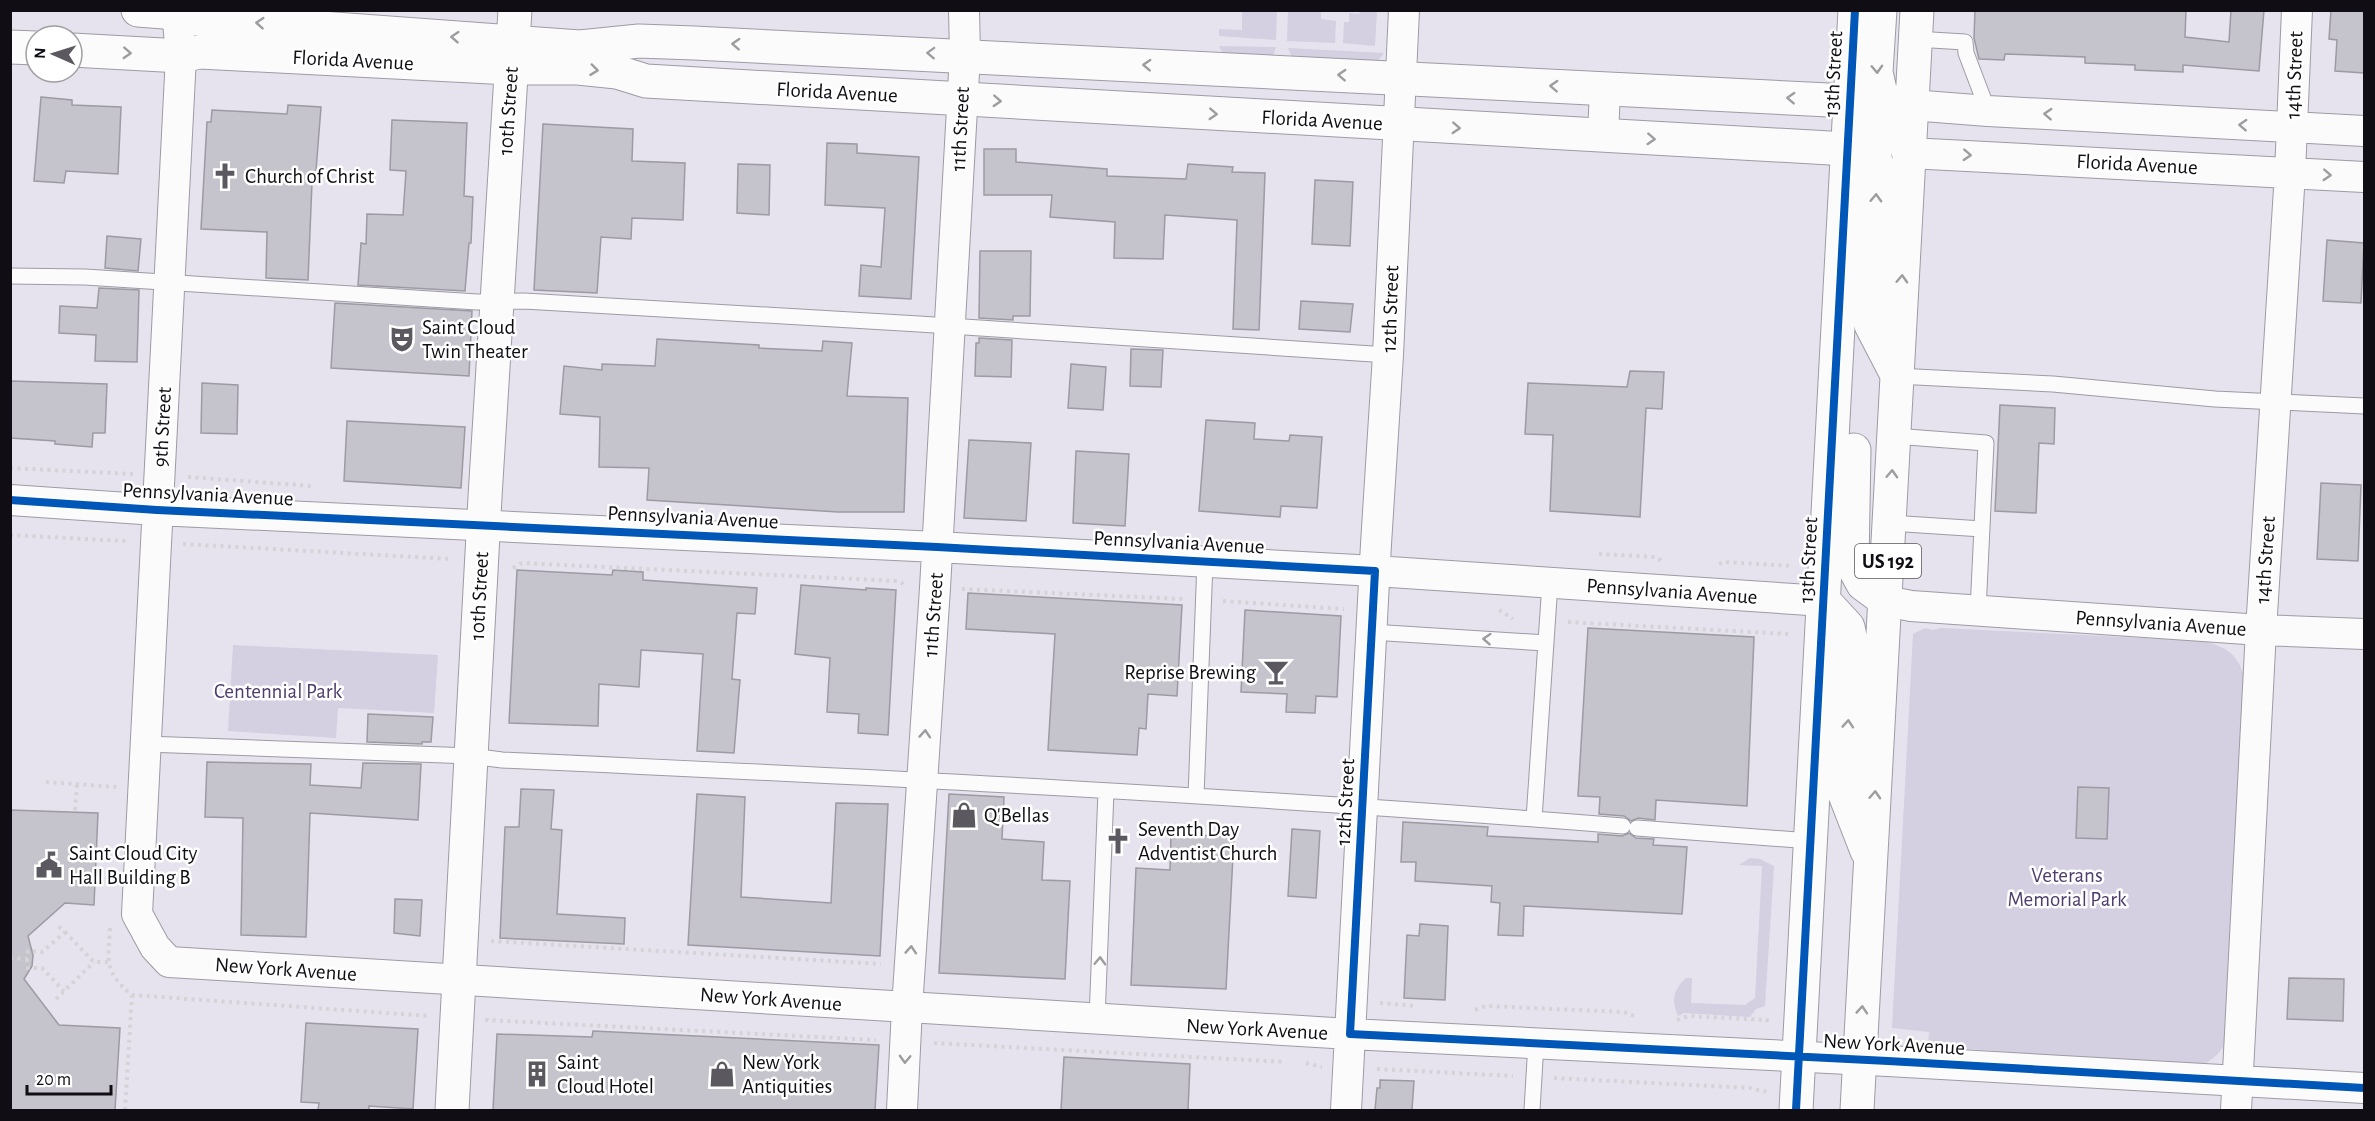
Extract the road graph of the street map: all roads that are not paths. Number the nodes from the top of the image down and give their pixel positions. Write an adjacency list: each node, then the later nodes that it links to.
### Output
1 (138, 10): 7 (main road, Florida Avenue)
2 (964, 10): 11 (street, 11th Street)
3 (1404, 10): 13 (street, 12th Street)
4 (1855, 10): 16 (main road, 13th Street / US 192)
5 (1880, 10): 24 (main road, one-way to 24)
6 (2296, 10): 20 (street, 14th Street)
7 (177, 12): 9 (main road, Florida Avenue, one-way to 7); 12 (street, 9th Street)
8 (1916, 25): 17 (main road, US 192); 18 (lane)
9 (513, 40): 11 (main road, Florida Avenue, one-way to 9); 12 (main road, Florida Avenue); 15 (main road, Florida Avenue, one-way to 15); 29 (main road, 10th Street)
10 (84, 51): 12 (main road, Florida Avenue, one-way to 12)
11 (964, 55): 13 (main road, Florida Avenue, one-way to 11); 15 (street, 11th Street)
12 (181, 56): 28 (street, 9th Street)
13 (1400, 78): 14 (main road, Florida Avenue, one-way to 13); 19 (street, 12th Street)
14 (1605, 89): 16 (main road, Florida Avenue, one-way to 14); 22 (street)
15 (962, 99): 19 (main road, Florida Avenue, one-way to 19); 30 (street, 11th Street)
16 (1849, 101): 23 (main road, 13th Street / US 192); 32 (main road, one-way to 16)
17 (1911, 105): 18 (street); 24 (main road, US 192)
18 (1988, 111): 20 (street, one-way to 18)
19 (1398, 125): 22 (main road, Florida Avenue, one-way to 22); 31 (street, 12th Street)
20 (2292, 127): 21 (street); 25 (street, 14th Street)
21 (2364, 131)
22 (1603, 136): 23 (main road, Florida Avenue, one-way to 23)
23 (1847, 149): 33 (main road, 13th Street / US 192)
24 (1909, 153): 25 (street, Florida Avenue, one-way to 25); 32 (main road, US 192, one-way to 24)
25 (2290, 173): 26 (street, Florida Avenue, one-way to 26); 34 (street, 14th Street)
26 (2364, 177)
27 (10, 276): 28 (lane)
28 (169, 283): 29 (lane); 38 (street, 9th Street)
29 (497, 301): 30 (lane); 40 (main road, 10th Street)
30 (949, 328): 31 (lane); 42 (street, 11th Street)
31 (1388, 355): 44 (street, 12th Street)
32 (1897, 376): 34 (lane); 36 (main road, US 192)
33 (1835, 385): 46 (main road, 13th Street / US 192); 47 (main road)
34 (2275, 402): 35 (lane); 50 (street, 14th Street)
35 (2364, 406)
36 (1894, 436): 39 (main road, US 192, one-way to 36); 41 (lane)
37 (10, 500): 38 (street, Pennsylvania Avenue)
38 (157, 510): 40 (street, Pennsylvania Avenue); 53 (street, 9th Street)
39 (1890, 524): 41 (lane); 47 (main road, US 192)
40 (483, 525): 42 (street, Pennsylvania Avenue); 54 (main road, 10th Street)
41 (1982, 529): 48 (lane)
42 (937, 547): 43 (street, Pennsylvania Avenue); 55 (street, 11th Street, one-way to 42)
43 (1205, 562): 44 (street, Pennsylvania Avenue); 57 (lane)
44 (1375, 571): 45 (street, Pennsylvania Avenue); 49 (street, 12th Street)
45 (1550, 583): 46 (street, Pennsylvania Avenue); 52 (lane)
46 (1824, 601): 60 (main road, 13th Street / US 192); 61 (main road, one-way to 46)
47 (1886, 601): 48 (street, Pennsylvania Avenue); 61 (main road, US 192, one-way to 47)
48 (1978, 611): 50 (street, Pennsylvania Avenue)
49 (1360, 624): 52 (lane, one-way to 49); 58 (street, 12th Street)
50 (2261, 630): 51 (street, Pennsylvania Avenue); 71 (street, 14th Street)
51 (2364, 634)
52 (1546, 643): 59 (lane)
53 (146, 744): 54 (lane); 62 (street, 9th Street)
54 (471, 756): 55 (lane); 63 (main road, 10th Street)
55 (922, 780): 56 (lane); 64 (street, 11th Street, one-way to 55)
56 (1106, 791): 57 (lane); 65 (lane, one-way to 56)
57 (1196, 796): 58 (lane)
58 (1362, 807): 59 (lane); 66 (street, 12th Street)
59 (1534, 819): 60 (lane)
60 (1811, 841): 68 (main road, 13th Street / US 192)
61 (1871, 861): 69 (main road, US 192, one-way to 61)
62 (155, 947): 63 (street, New York Avenue)
63 (459, 980): 64 (street, New York Avenue); 73 (main road, 10th Street)
64 (907, 1008): 65 (street, New York Avenue); 74 (street, 11th Street, one-way to 74)
65 (1097, 1019): 66 (street, New York Avenue)
66 (1350, 1034): 67 (street, New York Avenue); 75 (street, 12th Street)
67 (1536, 1043): 68 (street, New York Avenue); 76 (lane)
68 (1799, 1057): 69 (street, New York Avenue); 72 (main road, 13th Street / US 192)
69 (1860, 1060): 71 (street, New York Avenue); 77 (main road, US 192)
70 (2364, 1089): 71 (street, New York Avenue)
71 (2237, 1097)
72 (1796, 1102)
73 (452, 1110)
74 (902, 1110)
75 (1346, 1110)
76 (1532, 1110)
77 (1857, 1110)

